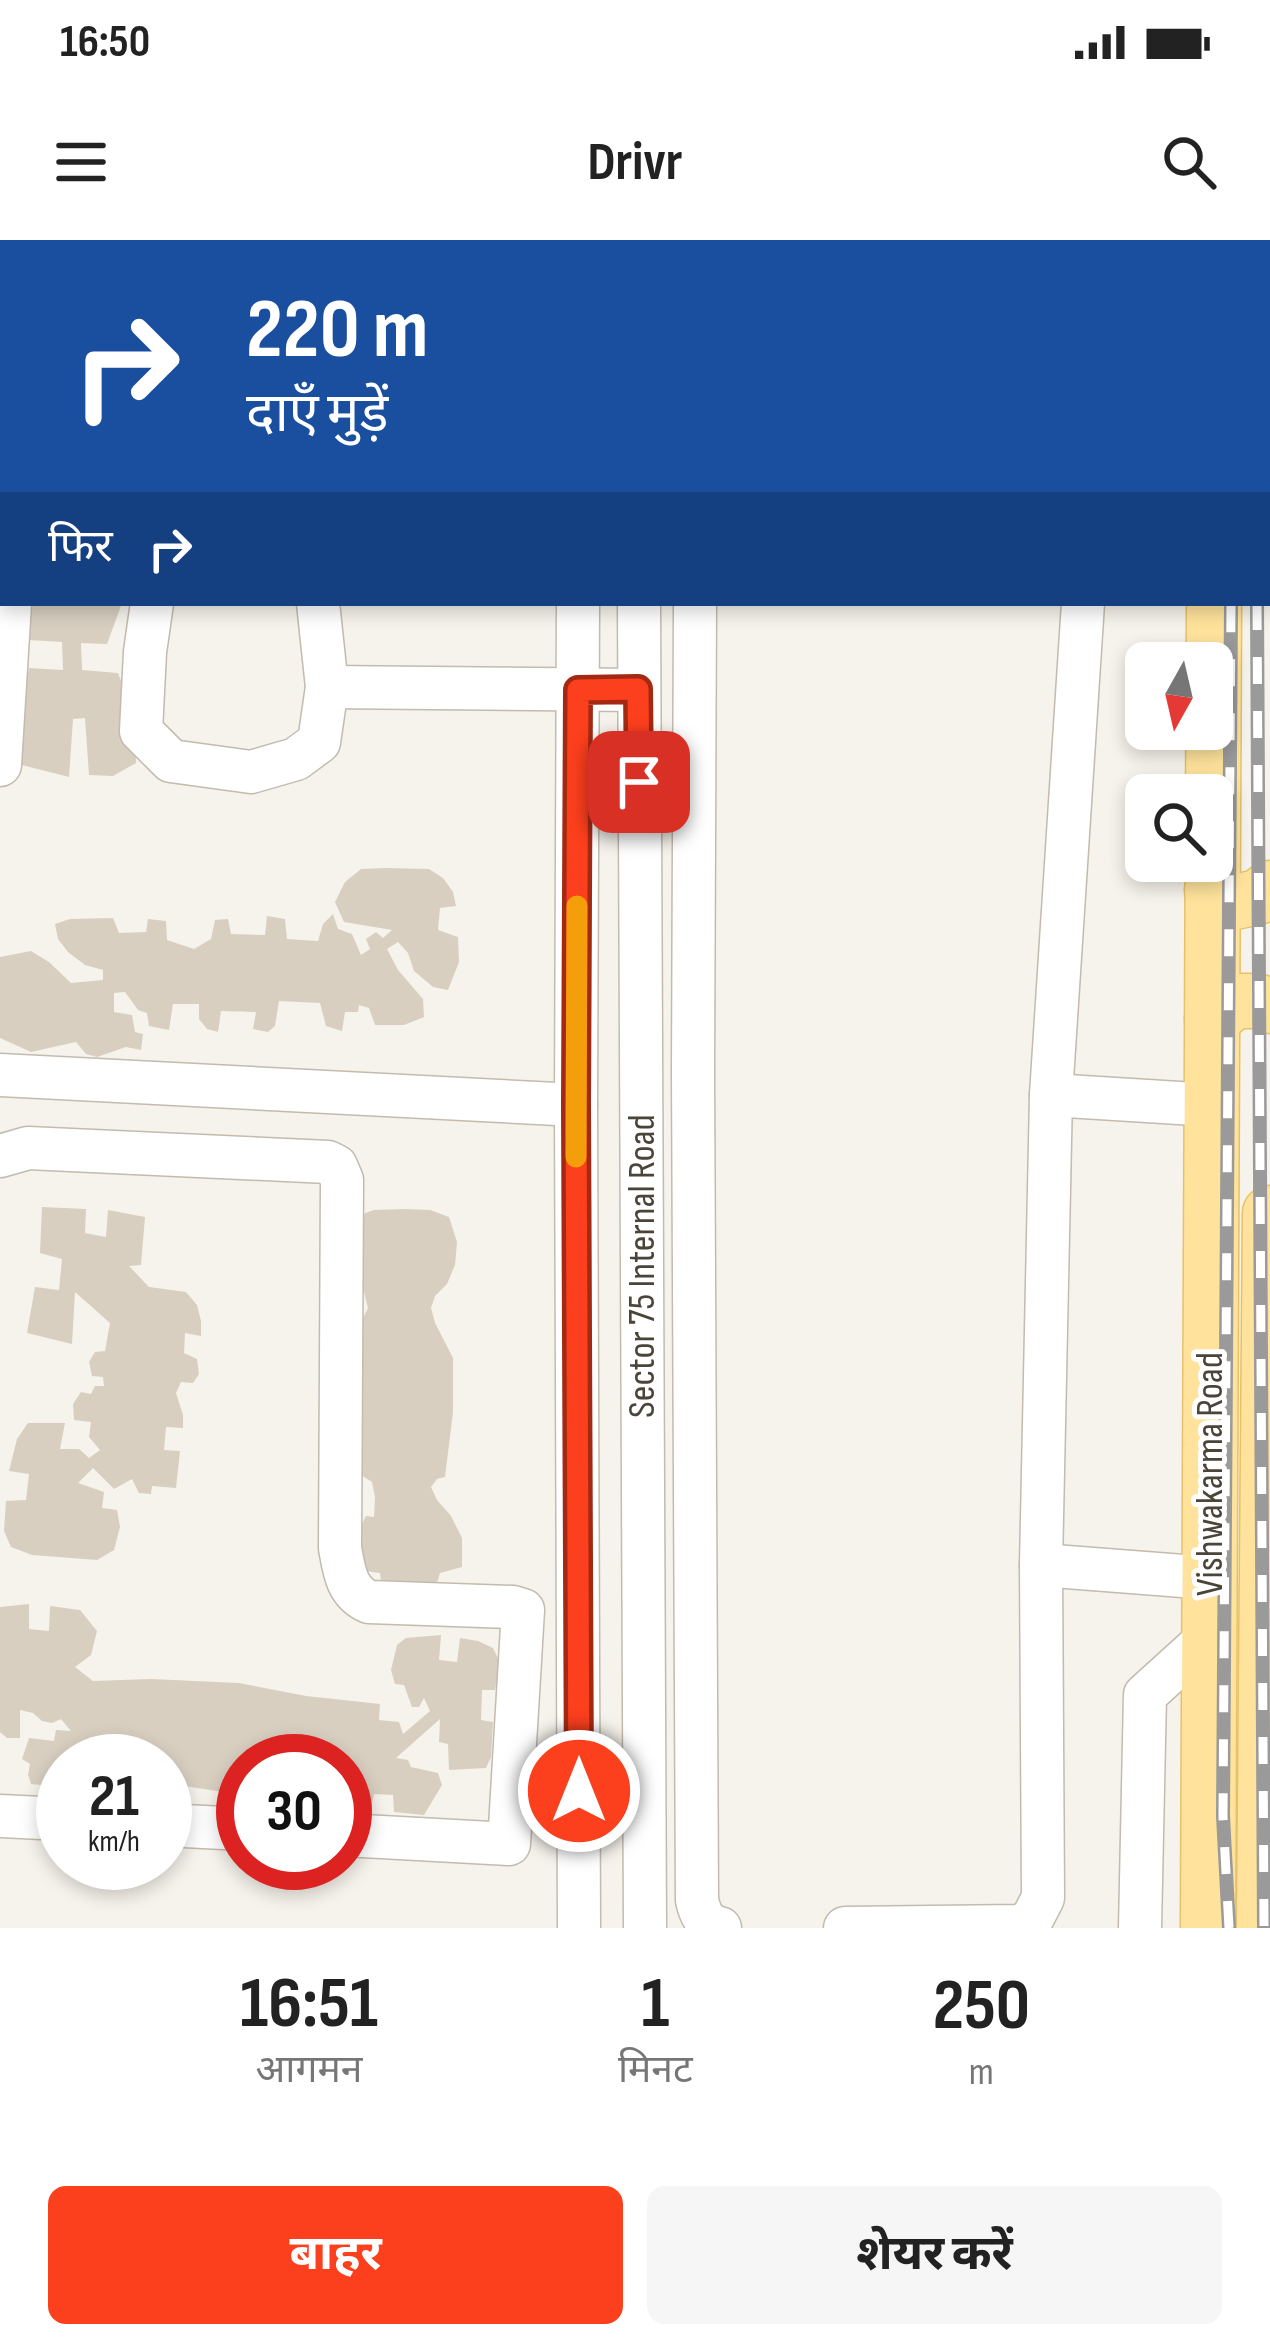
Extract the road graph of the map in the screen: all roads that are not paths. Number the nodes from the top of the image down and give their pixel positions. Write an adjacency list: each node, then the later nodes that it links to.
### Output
1 (10, 606): 12 (street)
2 (152, 606): 9 (street)
3 (318, 606): 9 (street)
4 (578, 606): 11 (street, Sector 75 Internal Road)
5 (639, 606): 10 (street, Sector 75 Internal Road)
6 (695, 606): 33 (street)
7 (1083, 606): 18 (street)
8 (1214, 606): 14 (main road, Vishwakarma Road)
9 (327, 687): 11 (street)
10 (638, 689): 11 (street); 32 (street, Sector 75 Internal Road)
11 (578, 690): 19 (street, Sector 75 Internal Road)
12 (0, 765)
13 (1270, 888): 14 (main road)
14 (1212, 890): 16 (main road, Vishwakarma Road)
15 (1270, 1006): 16 (main road)
16 (1212, 1019): 20 (main road, Vishwakarma Road)
17 (0, 1075): 19 (street)
18 (1051, 1095): 20 (street); 23 (street)
19 (576, 1105): 26 (street, Sector 75 Internal Road)
20 (1211, 1105): 24 (main road, Vishwakarma Road)
21 (0, 1156): 25 (street)
22 (1270, 1213): 37 (main road, Vishwakarma Road)
23 (1041, 1565): 24 (street); 34 (street)
24 (1209, 1578): 27 (main road, Vishwakarma Road)
25 (523, 1610): 26 (street); 30 (street)
26 (579, 1610): 31 (street, Sector 75 Internal Road)
27 (1209, 1636): 35 (street); 36 (main road, Vishwakarma Road)
28 (0, 1816): 29 (street)
29 (36, 1818)
30 (372, 1836)
31 (579, 1928)
32 (645, 1928)
33 (720, 1928)
34 (845, 1928)
35 (1140, 1928)
36 (1208, 1928)
37 (1264, 1928)

